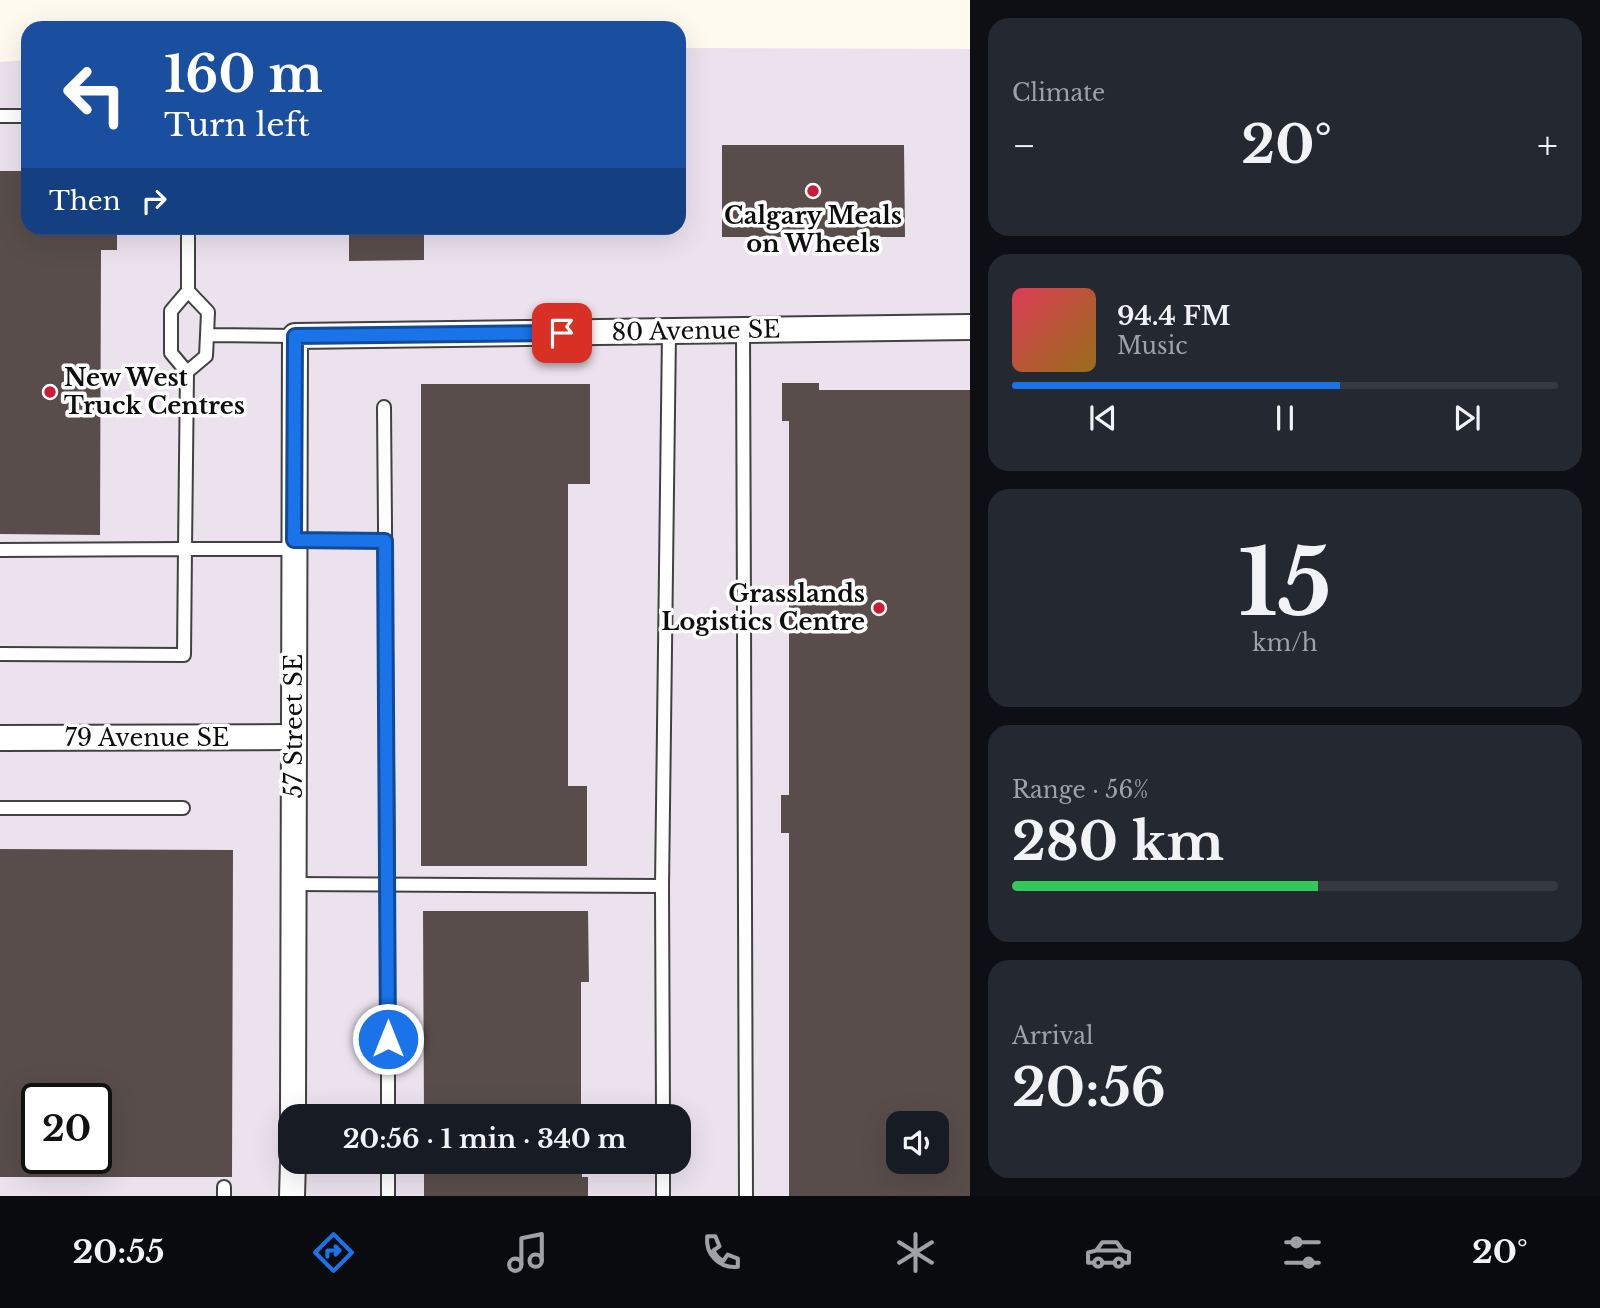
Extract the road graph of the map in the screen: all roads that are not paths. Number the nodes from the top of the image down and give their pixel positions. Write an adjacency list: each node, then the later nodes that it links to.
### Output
1 (0, 116): 2 (lane)
2 (21, 116)
3 (188, 235): 4 (lane)
4 (188, 291): 8 (lane); 10 (lane)
5 (970, 327): 6 (street, 80 Avenue SE)
6 (743, 330): 7 (street, 80 Avenue SE); 33 (lane)
7 (669, 332): 9 (street, 80 Avenue SE); 23 (lane)
8 (207, 335): 9 (lane); 10 (lane)
9 (295, 336): 13 (street, 57 Street SE)
10 (187, 372): 14 (lane)
11 (384, 407): 12 (lane)
12 (385, 541): 13 (lane); 22 (lane)
13 (294, 544): 14 (lane); 17 (street, 57 Street SE)
14 (185, 549): 15 (lane); 16 (lane)
15 (0, 550)
16 (0, 654)
17 (294, 737): 18 (street, 79 Avenue SE); 21 (street, 57 Street SE)
18 (0, 738)
19 (0, 808): 20 (lane)
20 (183, 808)
21 (293, 884): 22 (lane); 24 (street, 57 Street SE)
22 (388, 884): 23 (lane); 25 (lane)
23 (662, 886): 26 (lane)
24 (293, 1104)
25 (388, 1104)
26 (663, 1104)
27 (292, 1174): 30 (street)
28 (388, 1174): 31 (lane)
29 (663, 1174): 32 (lane)
30 (292, 1196)
31 (388, 1196)
32 (663, 1196)
33 (746, 1196)

